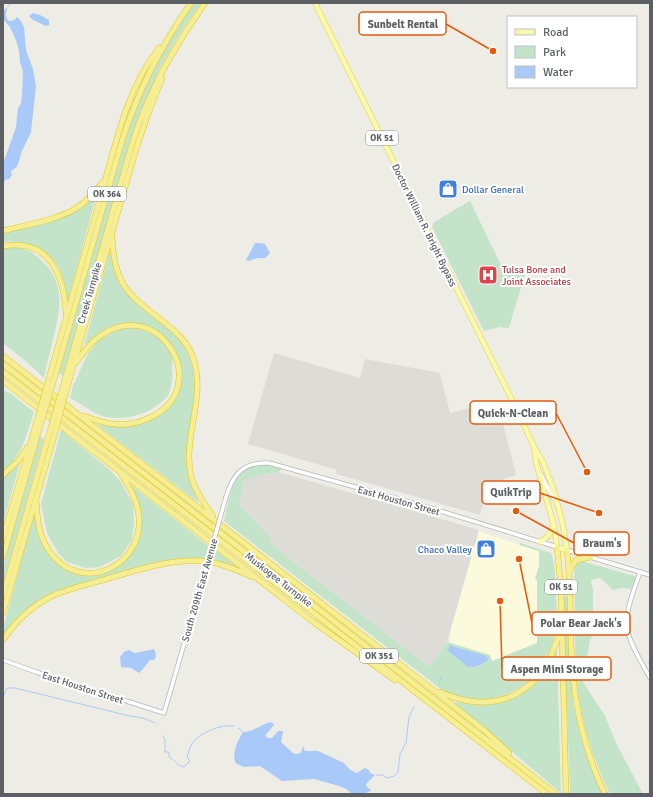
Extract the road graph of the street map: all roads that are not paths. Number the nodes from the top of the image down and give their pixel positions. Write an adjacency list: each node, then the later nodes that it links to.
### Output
1 (191, 3): 4 (highway, Creek Turnpike / OK 364)
2 (204, 3): 5 (highway, Creek Turnpike / OK 364)
3 (315, 3): 24 (main road, Doctor William R. Bright Bypass / OK 51)
4 (173, 30): 6 (highway); 13 (highway, Creek Turnpike / OK 364)
5 (179, 40): 8 (highway); 16 (highway, Creek Turnpike / OK 364)
6 (106, 178): 7 (highway); 10 (highway)
7 (3, 231)
8 (112, 232): 14 (highway); 31 (highway)
9 (3, 246): 10 (highway)
10 (66, 318): 13 (highway)
11 (3, 356): 20 (highway)
12 (3, 364): 52 (highway, Muskogee Turnpike / OK 351)
13 (55, 365): 21 (highway, Creek Turnpike / OK 364, bridge)
14 (74, 365): 16 (highway); 20 (highway)
15 (3, 372): 51 (highway, Muskogee Turnpike / OK 351)
16 (68, 376): 23 (highway, bridge)
17 (3, 381): 19 (highway)
18 (3, 386): 19 (highway)
19 (14, 390): 25 (highway)
20 (78, 414): 31 (highway)
21 (35, 435): 22 (highway); 37 (highway, Creek Turnpike / OK 364)
22 (30, 444): 28 (highway); 33 (highway)
23 (48, 446): 30 (highway); 43 (highway)
24 (534, 447): 27 (main road, Doctor William R. Bright Bypass / OK 51); 29 (main road, Doctor William R. Bright Bypass / OK 51)
25 (118, 470): 30 (highway); 42 (highway)
26 (241, 470): 34 (street, East Houston Street); 50 (street, South 209th East Avenue, bridge)
27 (538, 470): 29 (main road); 32 (main road, Doctor William R. Bright Bypass / OK 51)
28 (3, 475)
29 (556, 498): 36 (main road, Doctor William R. Bright Bypass / OK 51)
30 (36, 499): 44 (highway)
31 (215, 520): 49 (highway)
32 (554, 526): 34 (main road); 35 (main road, Doctor William R. Bright Bypass / OK 51)
33 (3, 538)
34 (540, 542): 35 (street, East Houston Street)
35 (557, 547): 36 (main road); 45 (highway, OK 51)
36 (567, 550): 38 (street); 39 (highway, OK 51)
37 (3, 557)
38 (591, 557): 39 (highway); 40 (street)
39 (569, 571): 56 (highway, OK 51)
40 (640, 572): 41 (street); 48 (street)
41 (650, 574)
42 (260, 579): 46 (highway); 51 (highway)
43 (3, 595)
44 (3, 613)
45 (562, 626): 49 (highway); 53 (highway, OK 51)
46 (3, 640)
47 (3, 660): 50 (street, East Houston Street)
48 (650, 678)
49 (432, 689): 52 (highway)
50 (164, 713)
51 (452, 720): 54 (highway, Muskogee Turnpike / OK 351)
52 (532, 775): 55 (highway, Muskogee Turnpike / OK 351)
53 (566, 793)
54 (547, 794)
55 (556, 794)
56 (605, 794)

